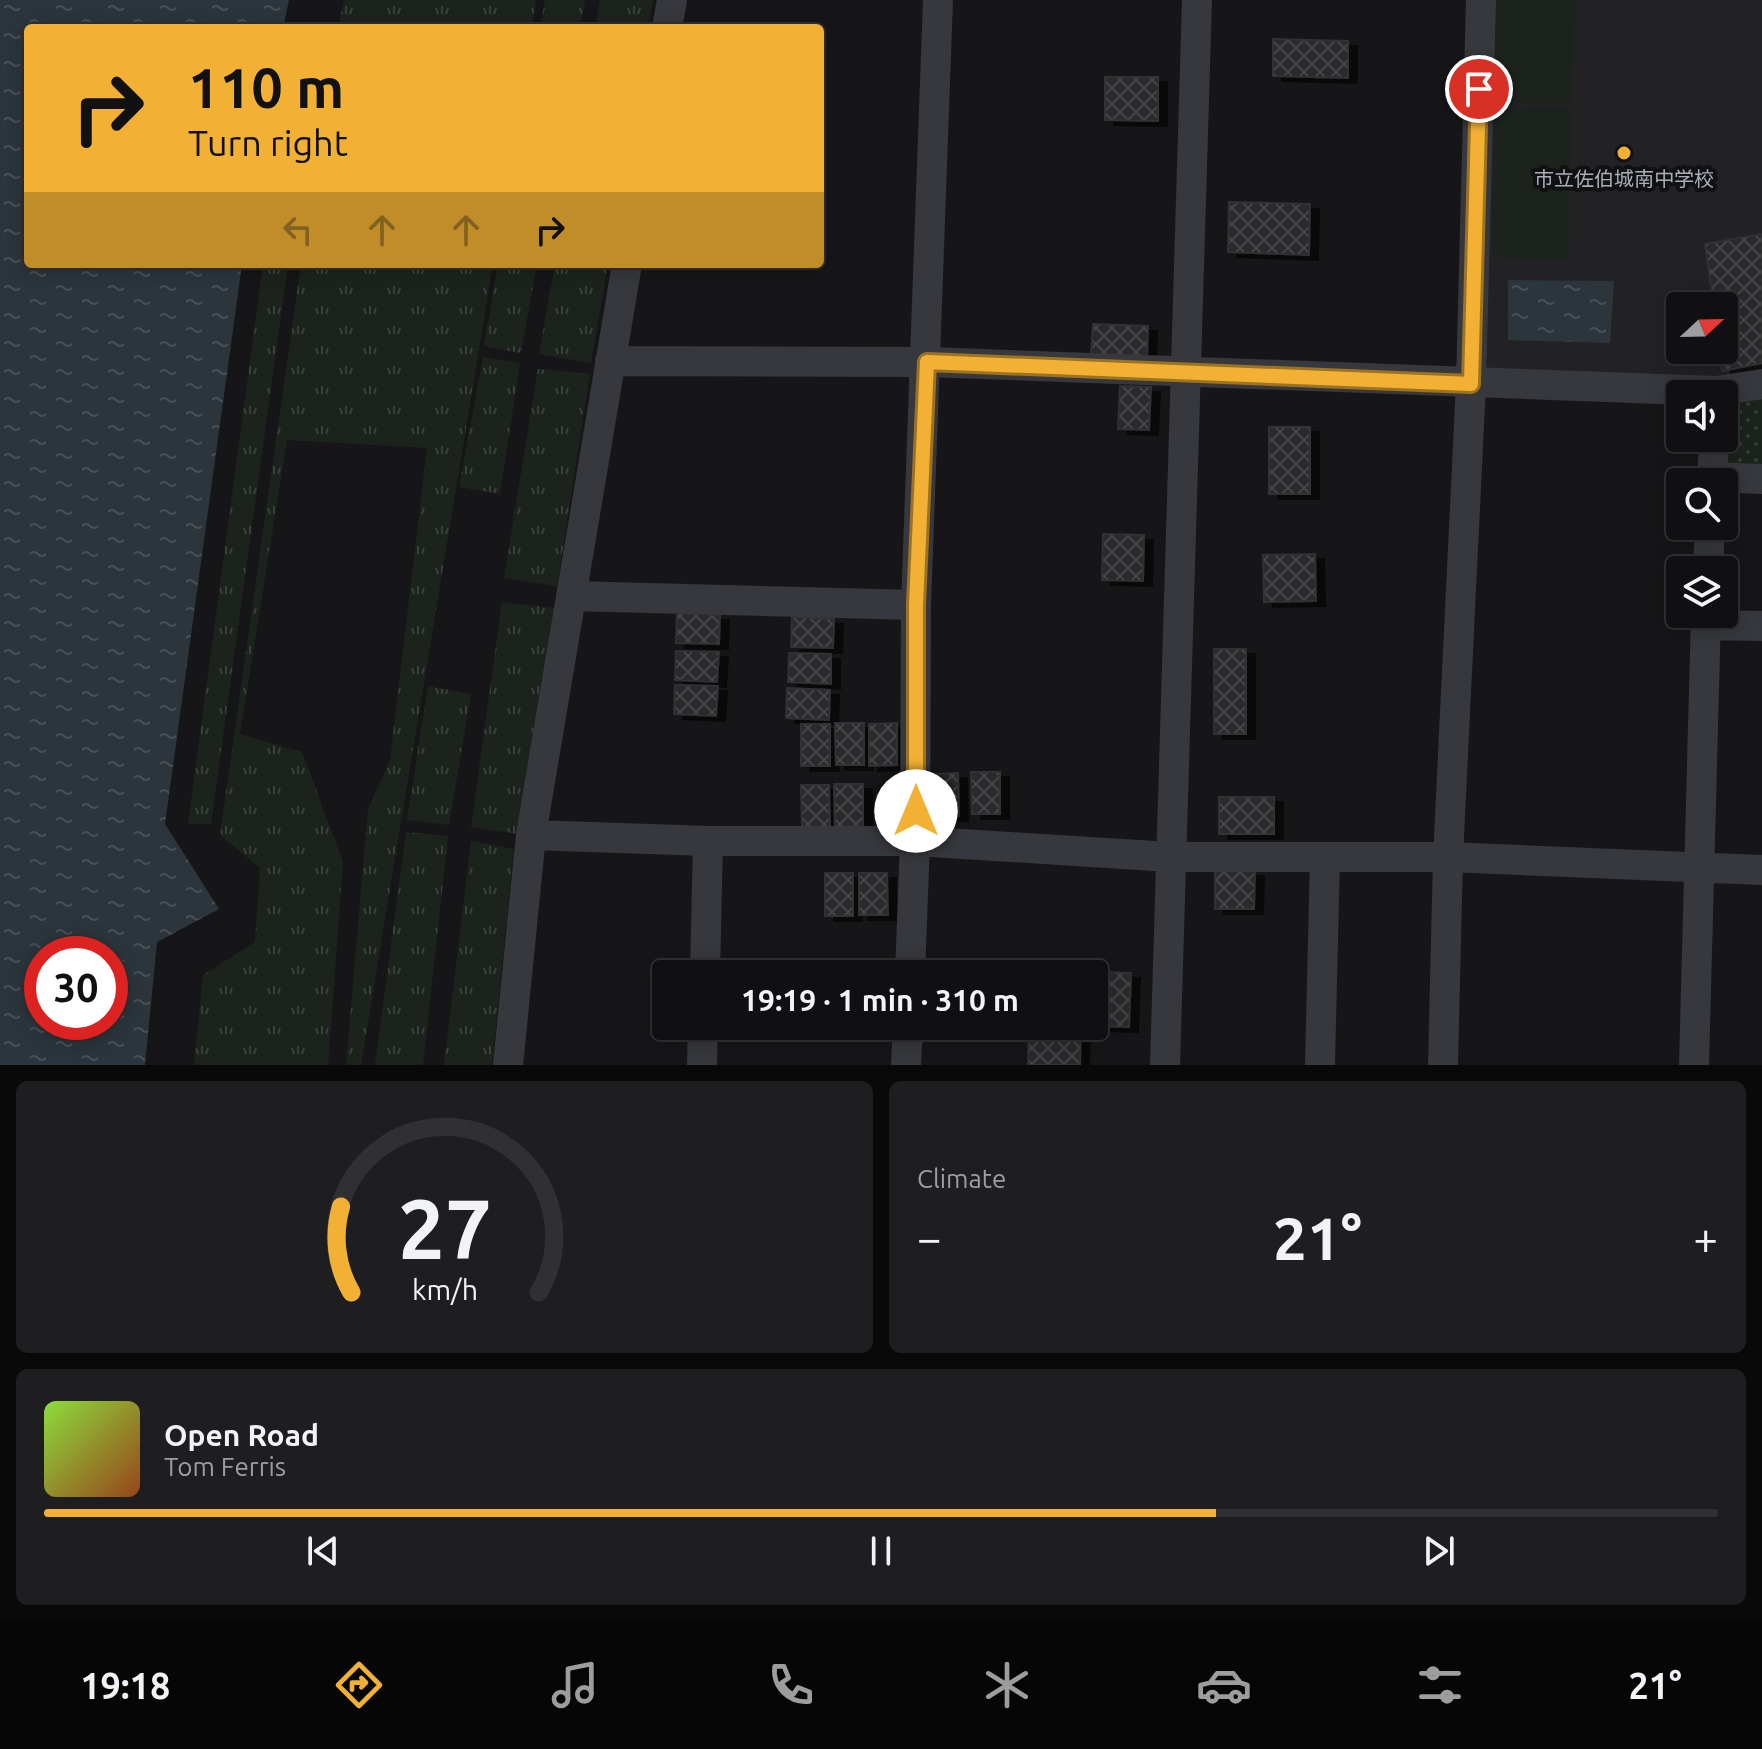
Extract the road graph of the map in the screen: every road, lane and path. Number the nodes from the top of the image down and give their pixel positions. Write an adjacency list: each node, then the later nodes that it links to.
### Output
1 (672, 0): 5 (street)
2 (938, 0): 8 (street)
3 (1197, 0): 9 (street)
4 (1481, 0): 10 (street)
5 (668, 24)
6 (626, 268): 7 (street)
7 (610, 361): 8 (street); 16 (street)
8 (927, 362): 9 (street); 17 (street)
9 (1185, 373): 10 (street); 24 (street)
10 (1471, 384): 13 (street); 26 (street)
11 (1762, 384): 12 (street)
12 (1738, 388)
13 (1666, 390)
14 (1738, 479): 15 (street)
15 (1762, 479)
16 (571, 596): 17 (street); 21 (street)
17 (916, 605): 23 (street)
18 (1738, 623): 19 (street)
19 (1762, 626)
20 (1706, 628): 27 (street)
21 (531, 835): 22 (street); 33 (street)
22 (708, 841): 23 (street); 29 (street)
23 (915, 841): 24 (street); 30 (street)
24 (1170, 857): 25 (street); 36 (street)
25 (1325, 857): 26 (street); 37 (street)
26 (1448, 857): 27 (street); 38 (street)
27 (1698, 869): 28 (street); 39 (street)
28 (1762, 870)
29 (705, 960)
30 (911, 960)
31 (703, 1040): 34 (street)
32 (907, 1040): 35 (street)
33 (508, 1065)
34 (702, 1065)
35 (906, 1065)
36 (1165, 1065)
37 (1320, 1065)
38 (1443, 1065)
39 (1694, 1065)

